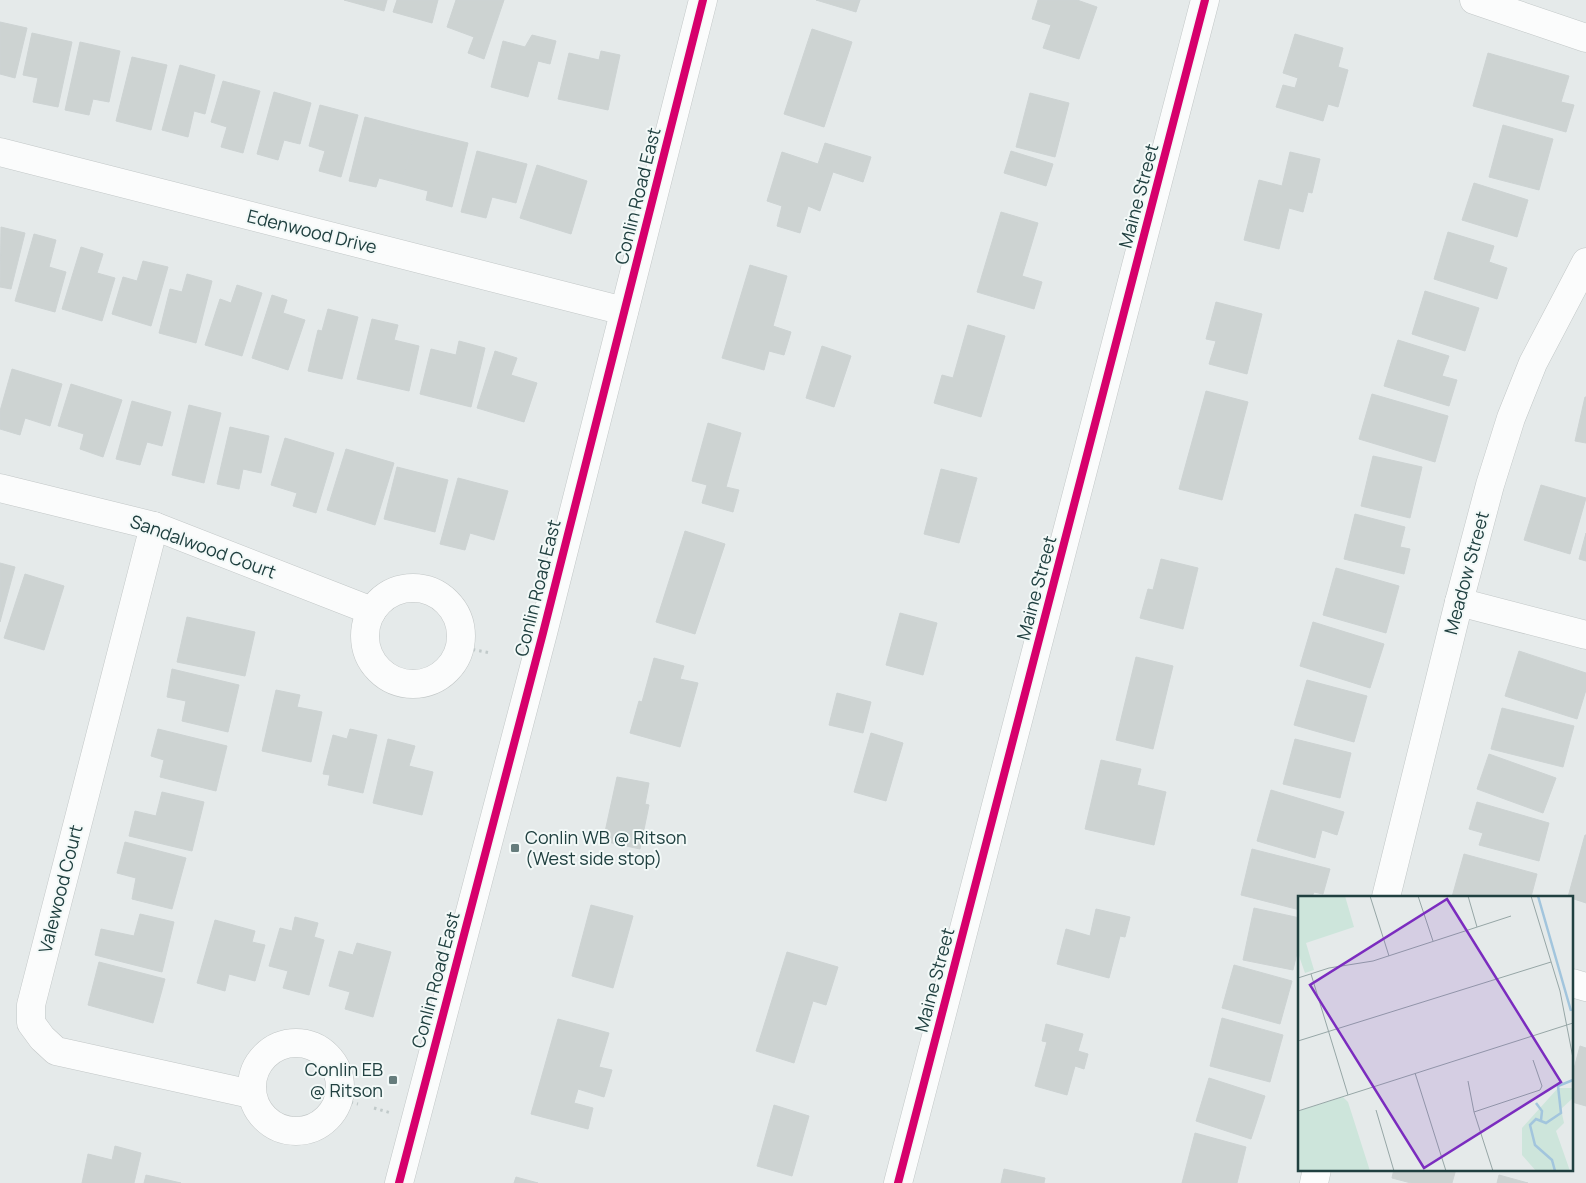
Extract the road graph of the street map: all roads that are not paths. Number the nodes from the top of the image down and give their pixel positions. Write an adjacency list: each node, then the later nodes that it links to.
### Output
1 (703, 0): 7 (street, Conlin Road East)
2 (1205, 0): 17 (street, Maine Street)
3 (1474, 0): 4 (street)
4 (1586, 38)
5 (0, 152): 7 (street, Edenwood Drive)
6 (1586, 262): 10 (street, Meadow Street)
7 (624, 311): 16 (street, Conlin Road East)
8 (0, 488): 9 (street, Sandalwood Court)
9 (154, 526): 11 (street, Sandalwood Court); 14 (street, Valewood Court)
10 (1459, 602): 12 (street); 13 (street, Meadow Street)
11 (372, 611): 11 (street)
12 (1586, 635)
13 (1386, 896)
14 (251, 1094): 14 (street)
15 (1317, 1170): 18 (street)
16 (399, 1183)
17 (898, 1183)
18 (1314, 1183)

